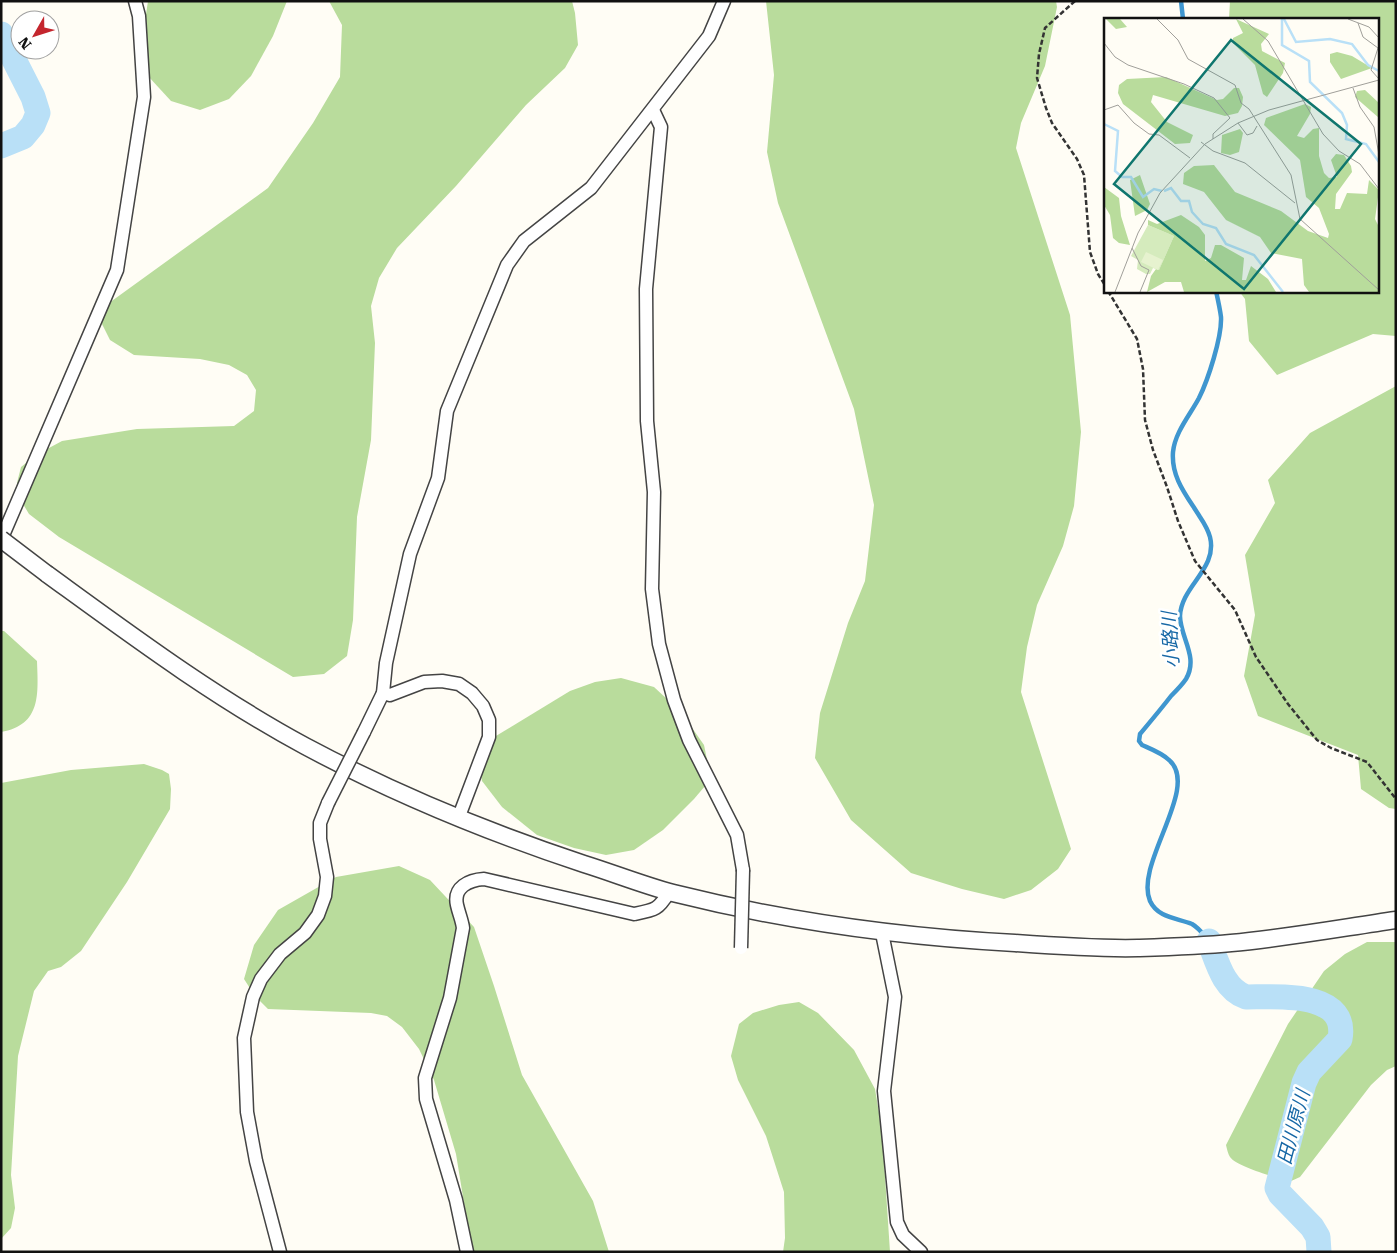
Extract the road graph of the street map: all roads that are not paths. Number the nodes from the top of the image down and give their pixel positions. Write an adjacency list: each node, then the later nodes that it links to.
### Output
1 (135, 1): 4 (street)
2 (724, 1): 3 (street)
3 (653, 110): 5 (street); 10 (street, bridge)
4 (1, 539): 6 (street, bridge)
5 (383, 693): 6 (street); 11 (street, bridge)
6 (458, 819): 7 (street)
7 (669, 892): 9 (street); 12 (street)
8 (1396, 920): 9 (street)
9 (882, 933): 13 (street)
10 (741, 948)
11 (280, 1252)
12 (467, 1252)
13 (921, 1252)

